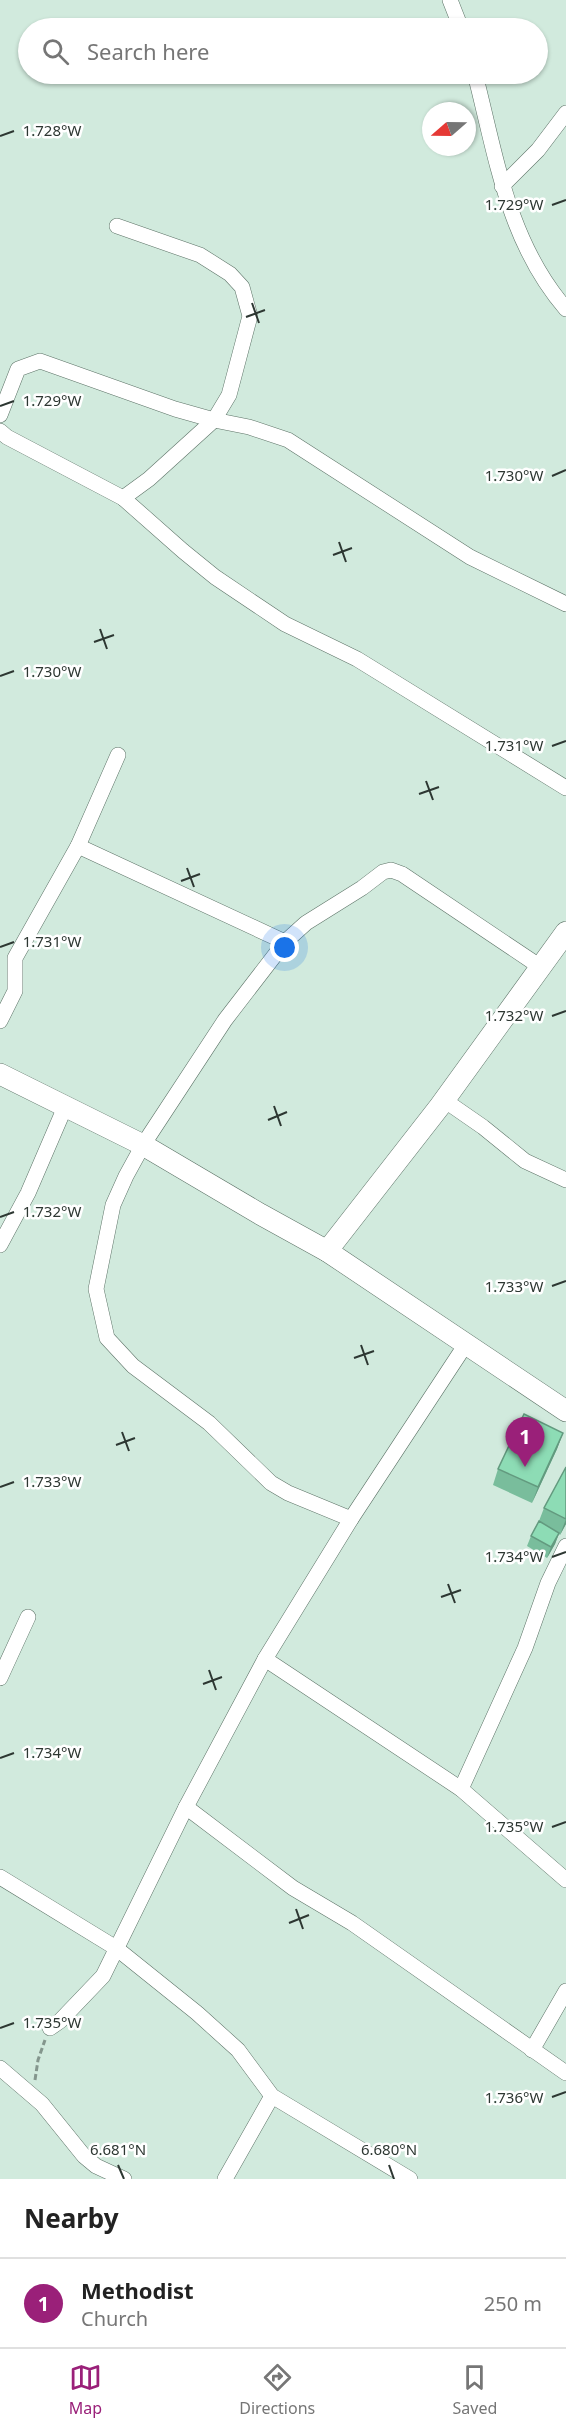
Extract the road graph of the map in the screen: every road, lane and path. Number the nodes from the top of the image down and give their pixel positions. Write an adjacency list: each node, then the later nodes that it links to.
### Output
1 (456, 3): 2 (street)
2 (459, 18)
3 (477, 84): 5 (street)
4 (566, 113): 5 (street)
5 (502, 186): 7 (street)
6 (117, 226): 9 (street)
7 (566, 309)
8 (0, 415): 9 (street)
9 (214, 420): 11 (street); 12 (street)
10 (0, 430): 11 (street)
11 (123, 498): 14 (street)
12 (566, 604)
13 (118, 755): 15 (street)
14 (566, 788)
15 (78, 846): 17 (street); 19 (street)
16 (566, 932): 18 (street)
17 (285, 942): 18 (street); 23 (street)
18 (539, 966): 21 (street)
19 (0, 1021)
20 (0, 1074): 22 (street)
21 (444, 1100): 24 (street); 26 (street)
22 (65, 1107): 23 (street); 25 (street)
23 (143, 1145): 26 (street); 29 (street)
24 (566, 1180)
25 (0, 1245)
26 (327, 1251): 27 (street)
27 (466, 1344): 28 (street); 29 (street)
28 (566, 1411)
29 (351, 1519): 32 (street)
30 (566, 1546): 34 (street)
31 (28, 1617): 33 (street)
32 (266, 1659): 34 (street); 35 (street)
33 (0, 1678)
34 (461, 1789): 37 (street)
35 (186, 1807): 38 (street); 41 (street)
36 (0, 1877): 38 (street)
37 (566, 1880)
38 (116, 1948): 40 (street); 44 (street)
39 (566, 1991): 41 (street)
40 (50, 2028): 45 (path)
41 (532, 2050): 43 (street)
42 (0, 2068): 45 (street)
43 (566, 2073)
44 (272, 2096): 47 (street); 48 (street)
45 (33, 2097): 46 (street)
46 (124, 2179)
47 (225, 2179)
48 (410, 2179)

